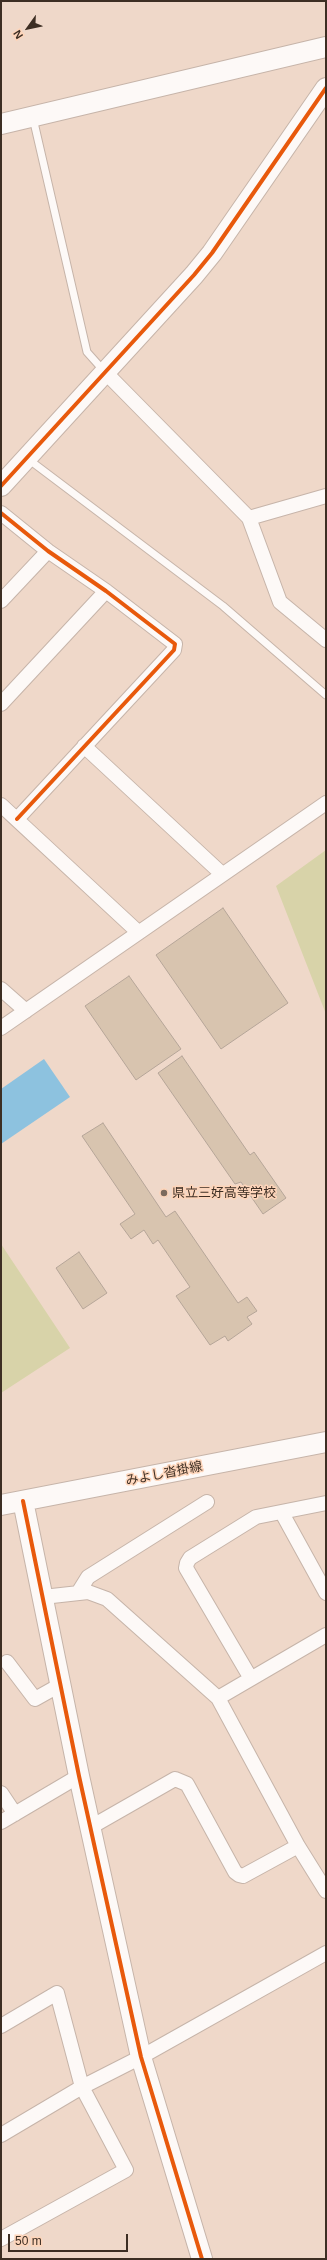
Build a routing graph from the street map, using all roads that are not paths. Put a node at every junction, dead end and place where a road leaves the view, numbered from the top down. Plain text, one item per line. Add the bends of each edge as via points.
1 (326, 47) edge
2 (326, 88) edge
3 (32, 116) junction
4 (1, 124) edge
5 (104, 371) junction
6 (26, 458) junction
7 (1, 486) edge
8 (326, 496) edge
9 (1, 513) edge
10 (249, 518) junction
11 (48, 551) junction
12 (106, 591) junction
13 (1, 601) edge
14 (326, 640) edge
15 (326, 696) edge
16 (1, 704) edge
17 (84, 746) junction
18 (326, 803) edge
19 (1, 805) edge
20 (18, 819) junction
21 (222, 874) junction
22 (138, 932) junction
23 (1, 989) edge
24 (26, 1011) junction
25 (1, 1028) edge
26 (326, 1442) edge
27 (23, 1501) junction
28 (207, 1502) dead end
29 (326, 1503) edge
30 (1, 1505) edge
31 (282, 1513) junction
32 (78, 1593) junction
33 (326, 1593) edge
34 (43, 1597) junction
35 (326, 1635) edge
36 (7, 1662) dead end
37 (250, 1677) junction
38 (60, 1685) junction
39 (218, 1698) junction
40 (79, 1776) junction
41 (1, 1793) edge
42 (15, 1814) junction
43 (1, 1822) edge
44 (91, 1827) junction
45 (298, 1846) junction
46 (326, 1891) edge
47 (326, 1953) edge
48 (1, 2026) edge
49 (141, 2057) junction
50 (82, 2087) junction
51 (1, 2135) edge
52 (1, 2239) edge
53 (202, 2259) edge

1 - 3 street
2 - 5 street via 212,253 178,294
3 - 4 street
3 - 5 lane via 86,352
5 - 6 street
5 - 10 street
6 - 7 street
6 - 15 lane via 223,606
8 - 10 street
9 - 11 street
10 - 14 street via 280,602
11 - 12 street
11 - 13 street
12 - 16 street
12 - 17 street via 175,644 174,650
17 - 20 street
17 - 21 street
18 - 21 street
19 - 20 street
20 - 22 street
21 - 22 street
22 - 24 street
23 - 24 street
24 - 25 street
26 - 27 street, みよし沓掛線
27 - 30 street, みよし沓掛線
27 - 34 street
28 - 32 street via 88,1577
29 - 31 street
31 - 33 street
31 - 37 street via 256,1517 190,1558 186,1568
32 - 34 street
32 - 39 street via 96,1594 107,1599
34 - 38 street
35 - 37 street
36 - 38 street via 34,1699
37 - 39 street
38 - 40 street
39 - 45 street
40 - 42 street
40 - 44 street
41 - 42 street
42 - 43 street
44 - 45 street via 175,1779 187,1784 239,1875 244,1876
44 - 49 street
45 - 46 street
47 - 49 street
48 - 50 street via 58,1993
49 - 50 street
49 - 53 street
50 - 51 street
50 - 52 street via 126,2170

